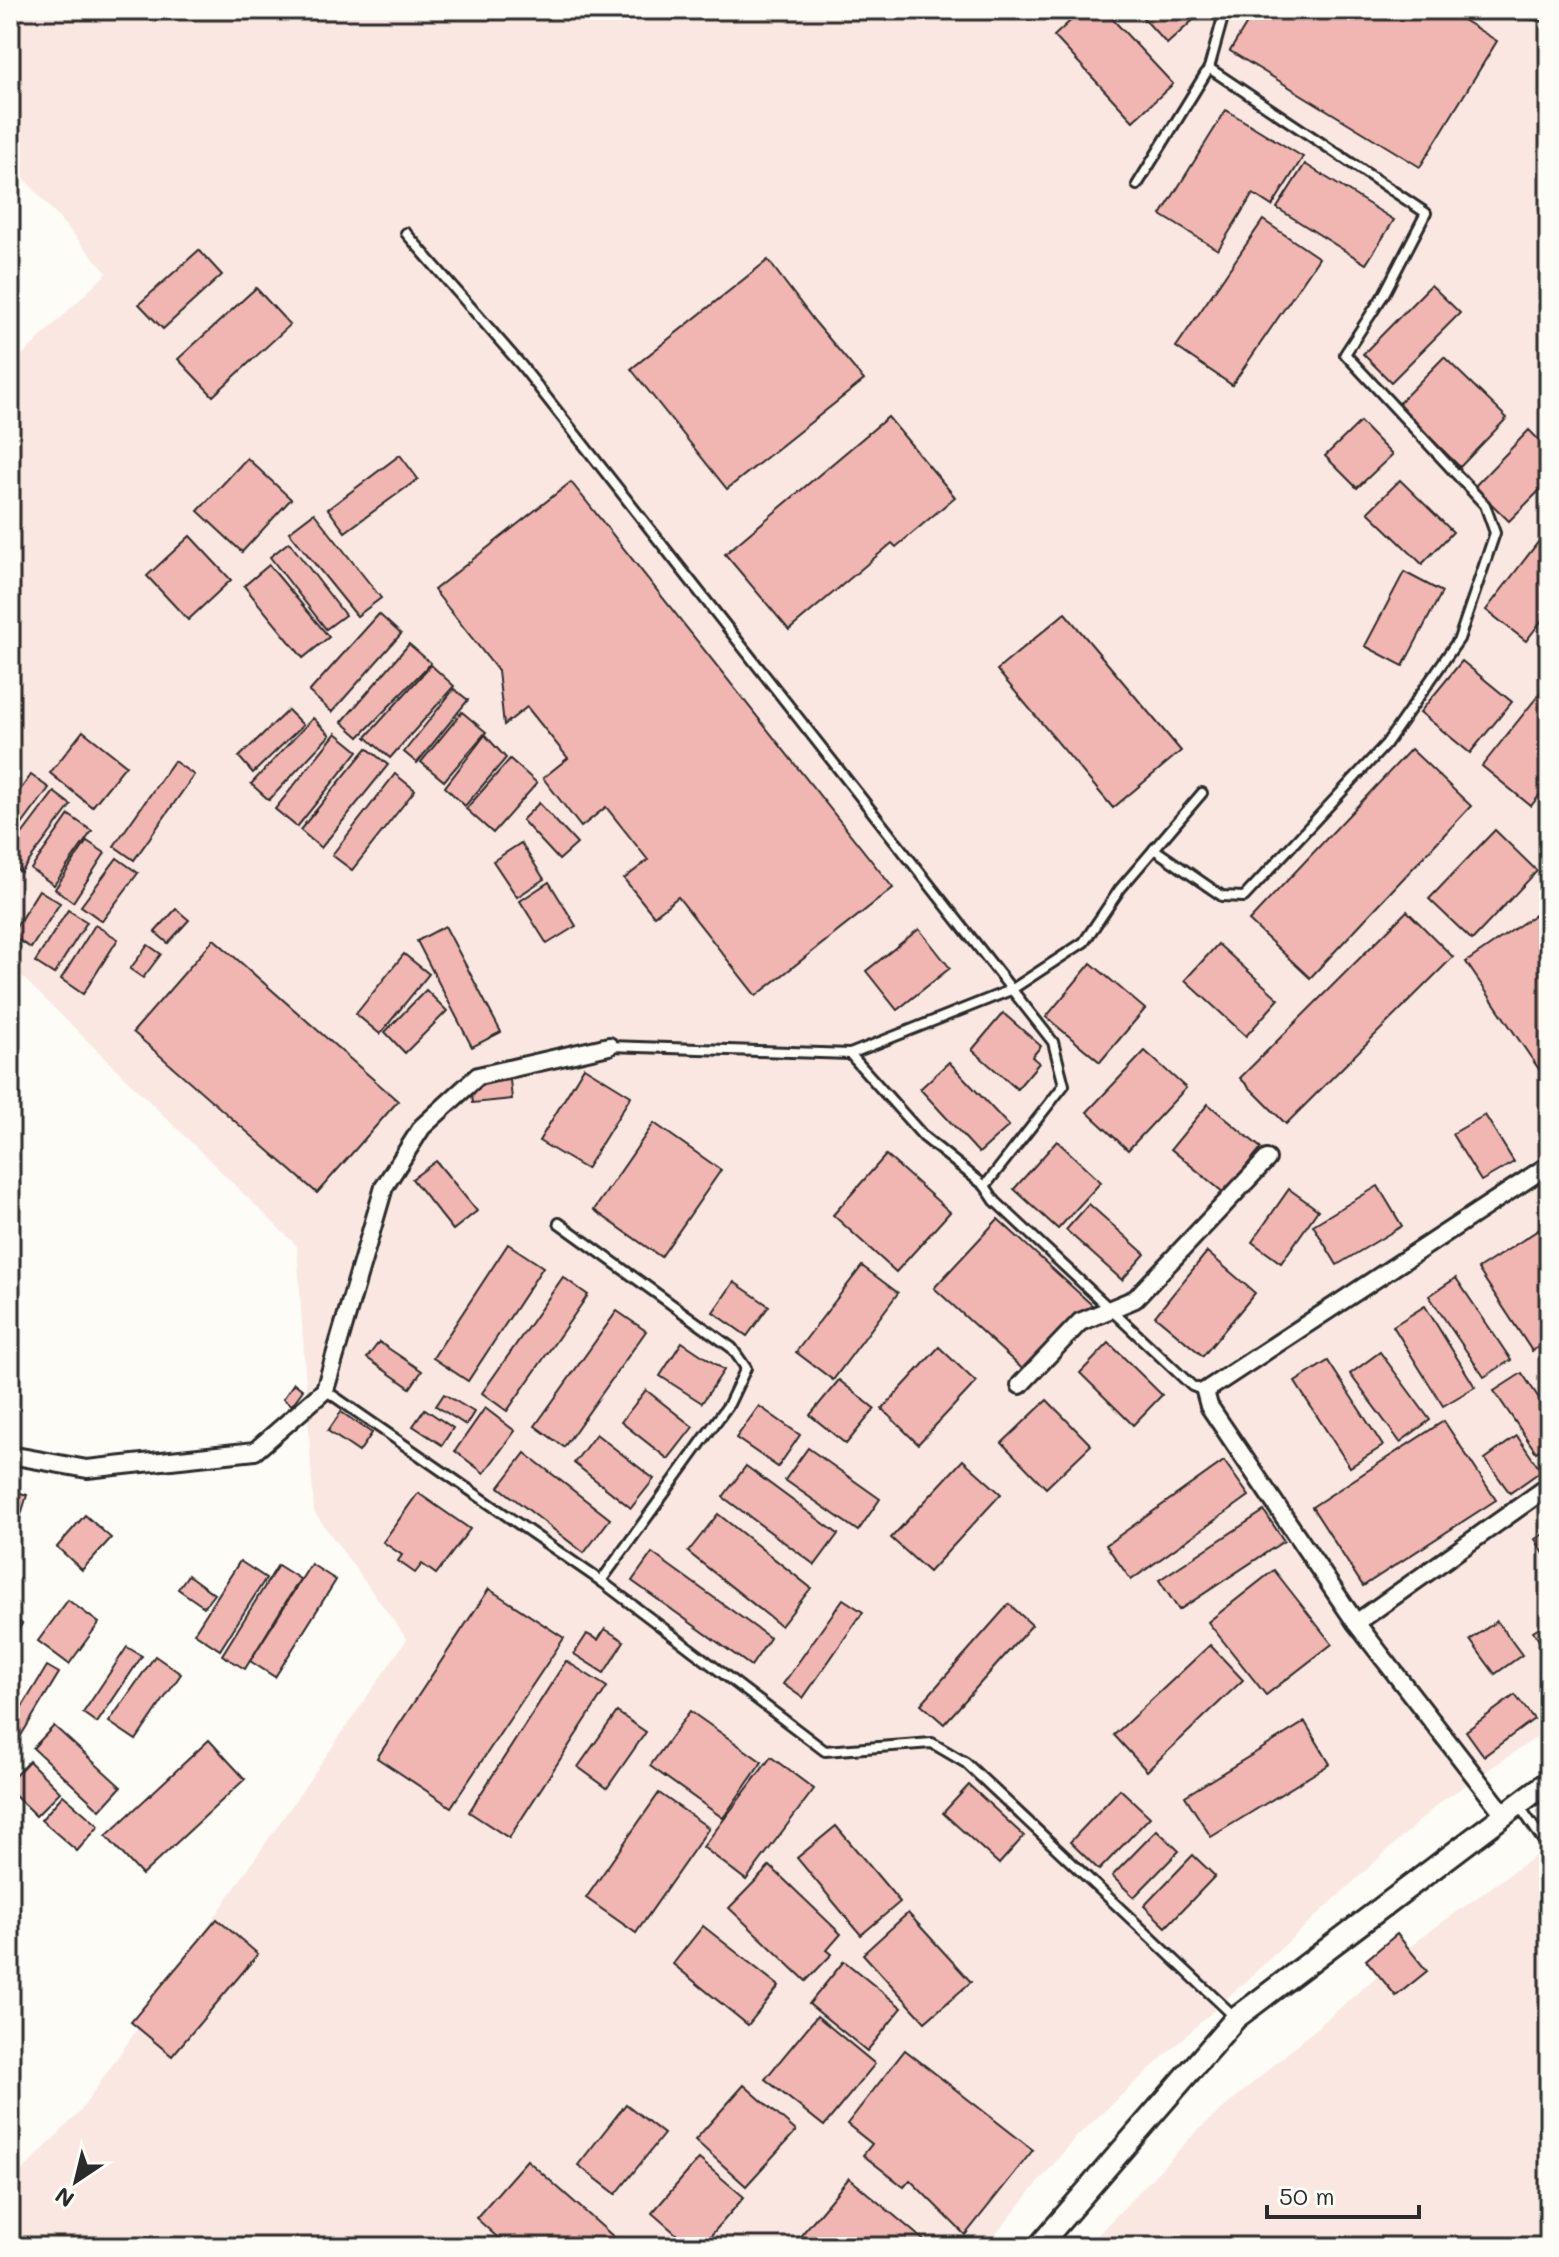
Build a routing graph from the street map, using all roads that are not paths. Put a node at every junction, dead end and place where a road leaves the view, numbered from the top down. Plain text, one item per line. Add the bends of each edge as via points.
1 (1225, 10) edge
2 (1515, 10) edge
3 (1549, 17) edge
4 (1209, 68) junction
5 (1137, 185) dead end
6 (406, 233) dead end
7 (1202, 793) dead end
8 (1154, 849) junction
9 (1011, 990) junction
10 (609, 1046) joint
11 (850, 1054) junction
12 (1267, 1159) dead end
13 (1547, 1169) edge
14 (985, 1186) junction
15 (559, 1223) dead end
16 (1109, 1310) junction
17 (1020, 1385) dead end
18 (325, 1390) junction
19 (1205, 1391) junction
20 (10, 1455) edge
21 (1549, 1486) edge
22 (601, 1581) junction
23 (1356, 1623) junction
24 (1549, 1781) edge
25 (1511, 1809) junction
26 (1549, 1849) edge
27 (1236, 2018) junction
28 (1038, 2247) edge

1 - 4 lane
2 - 3 lane
4 - 5 lane
4 - 8 lane via 1426,213 1345,354 1485,505 1495,533 1459,639 1386,744 1244,897 1222,896
6 - 9 lane via 521,365
7 - 8 lane
8 - 9 lane via 1084,942
9 - 11 lane
9 - 14 lane via 1053,1042 1064,1085
10 - 11 lane
10 - 18 street via 478,1076 422,1127 384,1187
11 - 14 lane via 924,1137
12 - 16 street via 1135,1299
13 - 19 street
14 - 16 lane
15 - 22 lane via 732,1348 746,1368 729,1404
16 - 17 street via 1080,1322
16 - 19 lane via 1192,1386
18 - 20 street via 255,1451 87,1469
18 - 22 lane
19 - 23 street via 1209,1406
21 - 23 street
22 - 27 lane via 825,1751 932,1743 966,1763
23 - 25 street
24 - 25 street
25 - 26 lane
25 - 27 street
27 - 28 street

